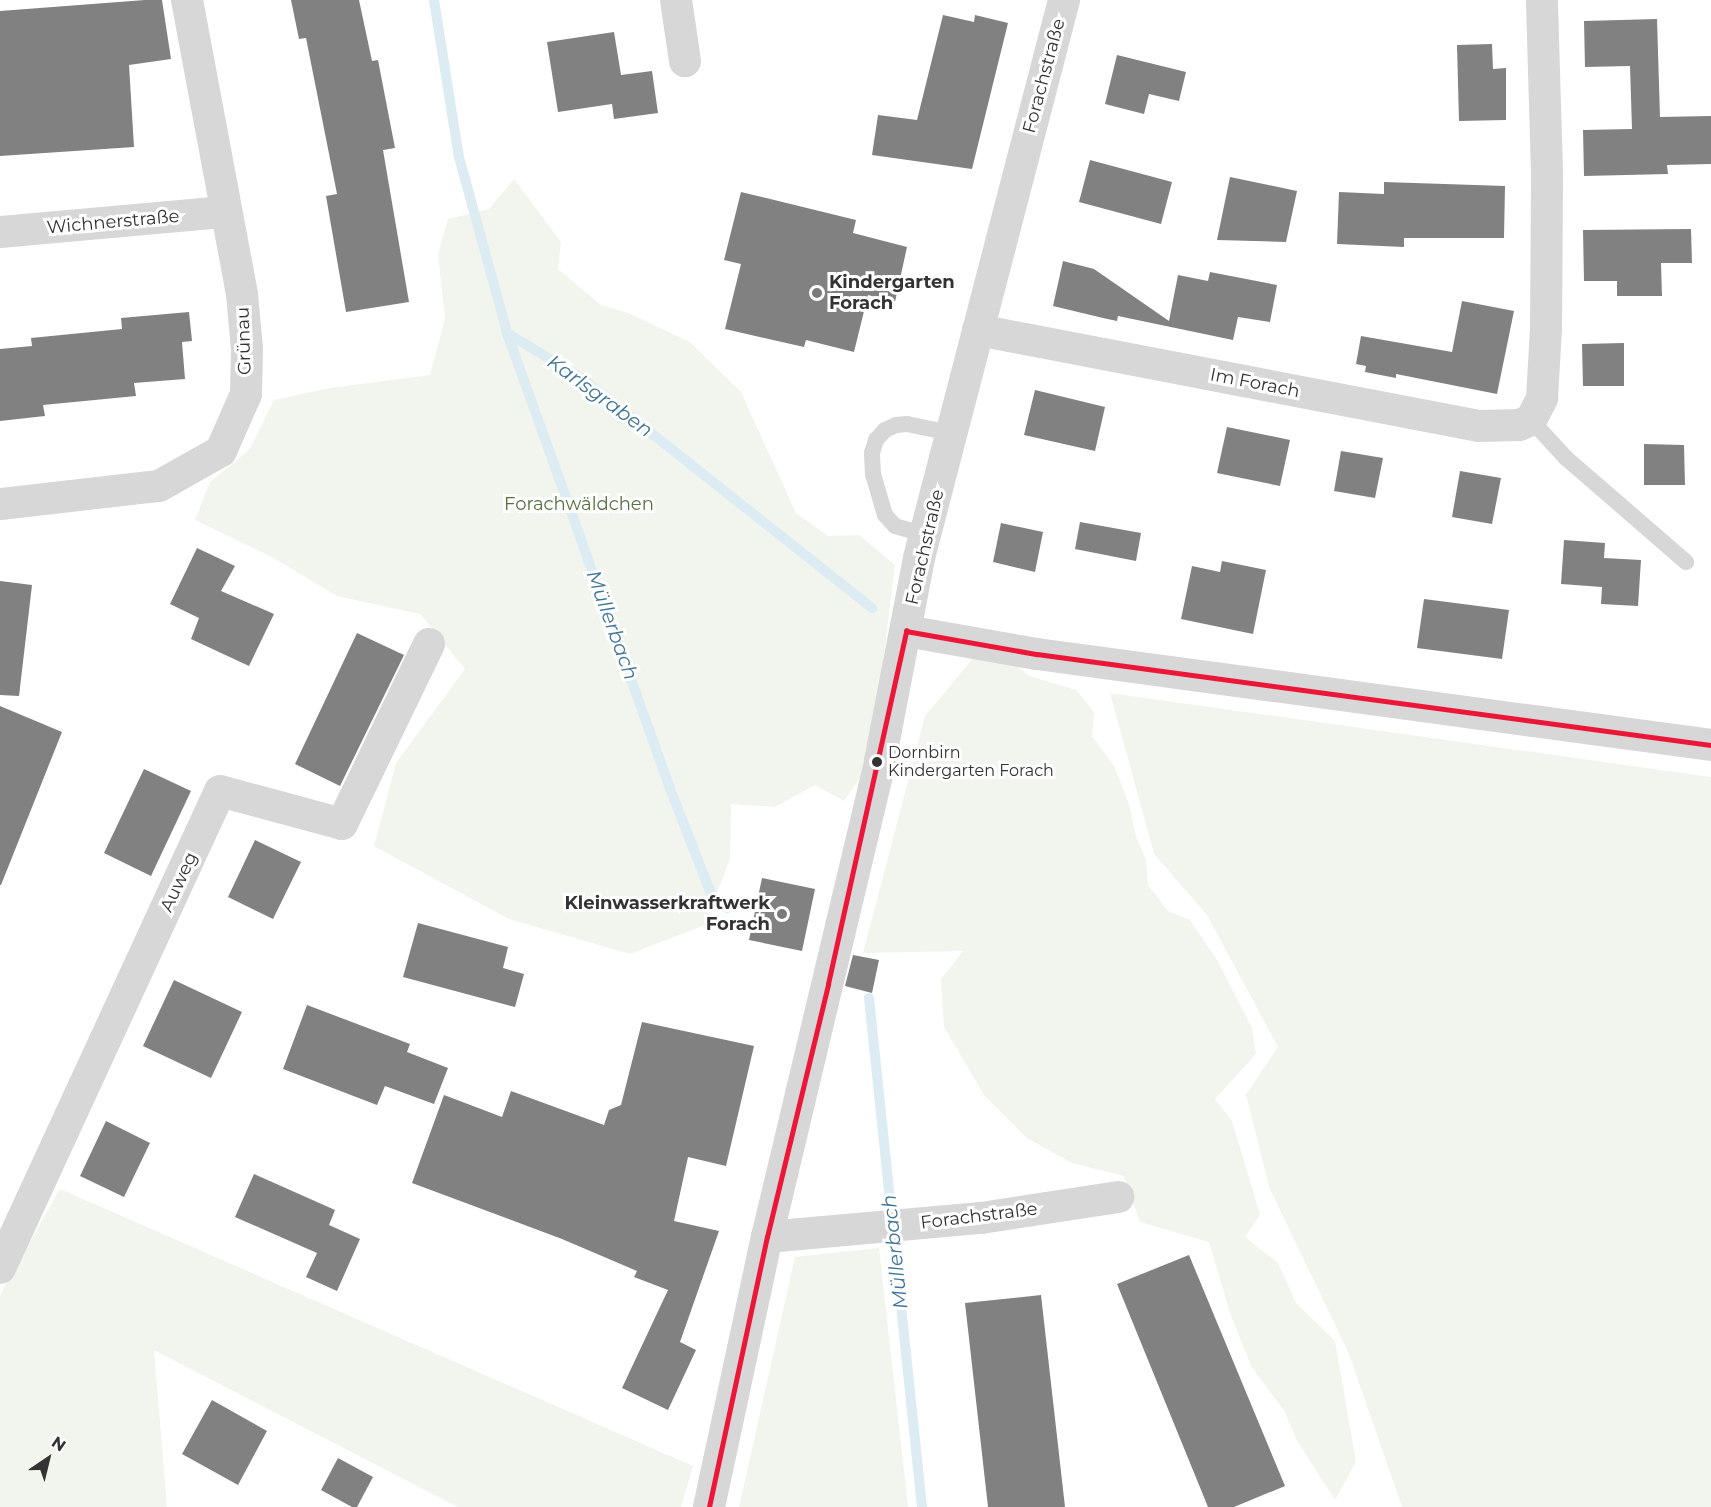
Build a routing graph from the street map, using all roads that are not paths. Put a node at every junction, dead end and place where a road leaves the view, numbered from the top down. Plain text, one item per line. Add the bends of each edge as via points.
1 (188, 0) edge
2 (676, 0) edge
3 (1064, 0) edge
4 (1542, 0) edge
5 (685, 61) dead end
6 (225, 212) junction
7 (0, 232) edge
8 (978, 330) junction
9 (1530, 420) junction
10 (951, 433) junction
11 (0, 504) edge
12 (926, 535) junction
13 (1686, 562) dead end
14 (906, 631) junction
15 (429, 644) dead end
16 (1711, 745) edge
17 (1118, 1197) dead end
18 (767, 1238) junction
19 (0, 1268) edge
20 (710, 1507) edge

1 - 6 street, Grünau
2 - 5 street
3 - 8 street, Forachstraße
4 - 9 street via 1546,328 1542,398
6 - 7 street, Wichnerstraße
6 - 11 street, Grünau via 242,294 247,350 246,394 221,451 159,486
8 - 9 street, Im Forach via 1479,426 1519,425
8 - 10 street, Forachstraße
9 - 13 lane via 1566,458
10 - 12 street, Forachstraße
10 - 12 lane via 896,425 876,440 872,453 873,474 885,515 895,525
12 - 14 street, Forachstraße
14 - 16 street via 1048,656
14 - 18 street, Forachstraße via 836,951
15 - 19 street, Auweg via 342,824 220,791
17 - 18 street, Forachstraße via 981,1218
18 - 20 street, Forachstraße

